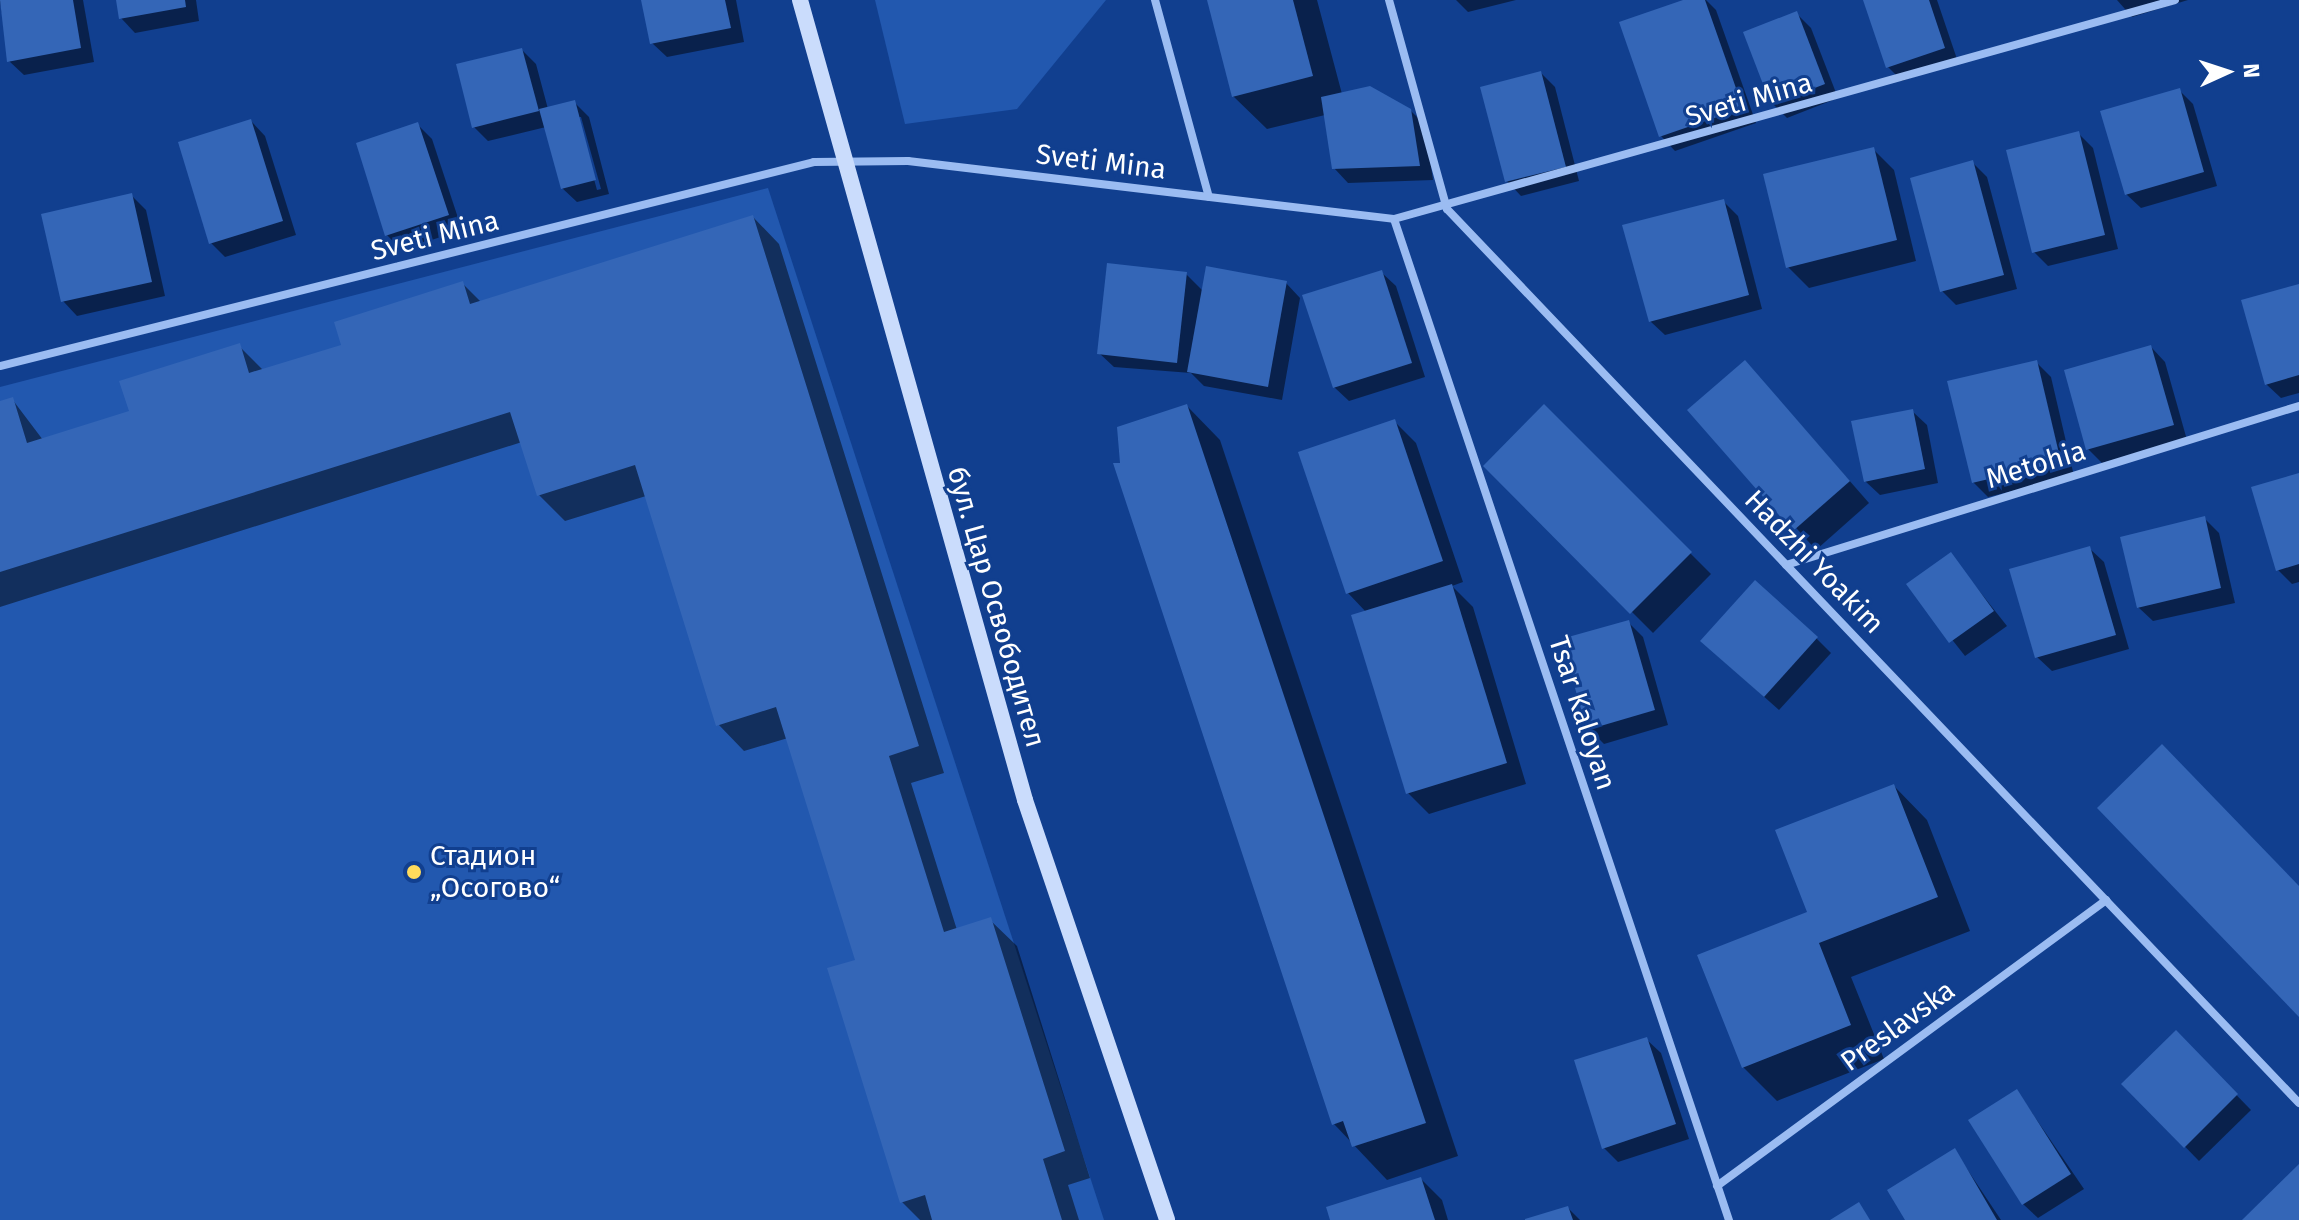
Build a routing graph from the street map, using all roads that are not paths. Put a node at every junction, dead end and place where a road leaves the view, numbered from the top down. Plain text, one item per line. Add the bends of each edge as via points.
1 (800, 0) edge
2 (1155, 0) edge
3 (1389, 0) edge
4 (2175, 0) edge
5 (841, 161) junction
6 (1209, 197) junction
7 (1447, 209) junction
8 (1394, 219) junction
9 (0, 366) edge
10 (2299, 406) edge
11 (1786, 565) junction
12 (2106, 900) junction
13 (2299, 1103) edge
14 (1717, 1186) junction
15 (1167, 1220) edge
16 (1729, 1220) edge

1 - 5 main road, бул. Цар Освободител
2 - 6 street
3 - 7 street, Hadzhi Yoakim
4 - 7 street, Sveti Mina
5 - 6 street, Sveti Mina via 908,161
5 - 9 street, Sveti Mina via 814,162
5 - 15 main road, бул. Цар Освободител via 1025,800
6 - 8 street, Sveti Mina
7 - 8 street, Sveti Mina
7 - 11 street, Hadzhi Yoakim
8 - 14 street, Tsar Kaloyan
10 - 11 street, Metohia
11 - 12 street, Hadzhi Yoakim
12 - 13 street, Hadzhi Yoakim
12 - 14 street, Preslavska
14 - 16 street, Tsar Kaloyan

